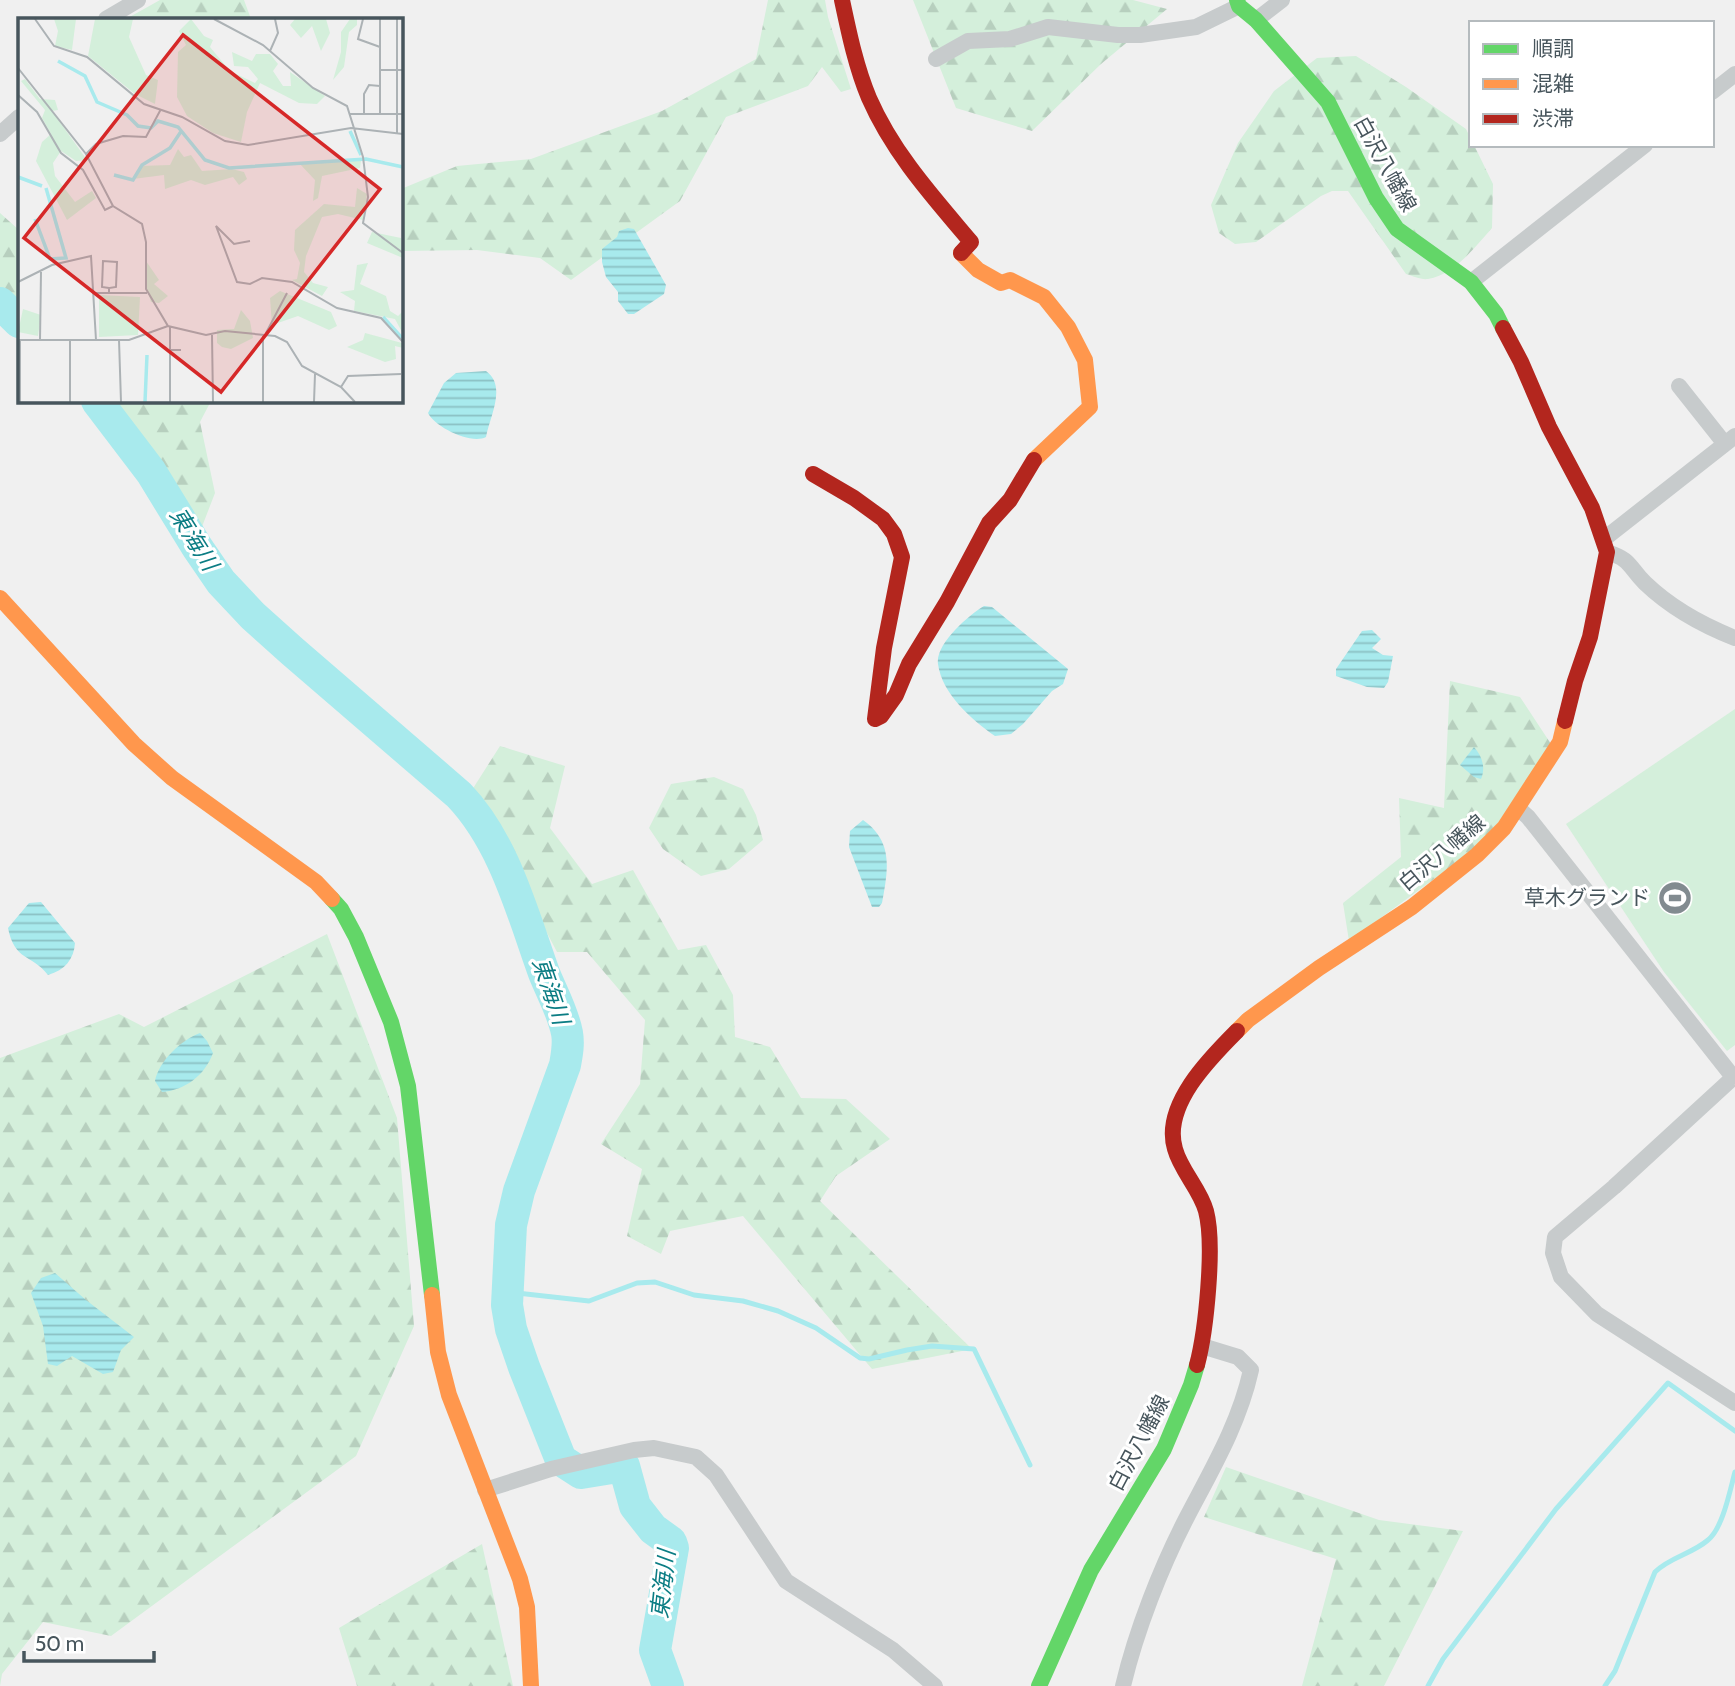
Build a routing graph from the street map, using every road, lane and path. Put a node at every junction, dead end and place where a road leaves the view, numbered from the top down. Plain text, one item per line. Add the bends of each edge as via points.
1 (138, 0) edge
2 (842, 0) edge
3 (1282, 0) edge
4 (1238, 3) edge
5 (108, 18) edge
6 (1256, 20) junction
7 (936, 59) dead end
8 (1735, 74) edge
9 (1714, 90) edge
10 (18, 118) edge
11 (0, 134) edge
12 (1642, 147) edge
13 (1471, 282) junction
14 (1679, 386) dead end
15 (1730, 440) edge
16 (813, 474) dead end
17 (1605, 546) junction
18 (0, 598) edge
19 (1735, 638) edge
20 (1518, 808) junction
21 (1734, 1076) edge
22 (1202, 1346) junction
23 (1735, 1403) edge
24 (485, 1490) junction
25 (531, 1686) edge
26 (935, 1686) edge
27 (1039, 1686) edge
28 (1123, 1686) edge

1 - 5 street
2 - 16 street via 870,99 888,135 971,242 961,253 991,278 1001,283 1010,280 1044,297 1068,327 1085,360 1090,407 1037,455 1010,500 989,523 896,695 875,719 902,557 892,529 882,517
3 - 6 street
4 - 6 street, 白沢八幡線
4 - 7 street via 1196,27 1118,36 1048,27 1010,39 968,41
6 - 13 street, 白沢八幡線 via 1328,102 1376,198 1397,229
8 - 9 street
10 - 11 street
12 - 13 street
13 - 17 street, 白沢八幡線 via 1496,314 1592,508
14 - 15 street
15 - 17 street
17 - 19 street via 1623,557 1644,583 1682,613
17 - 20 street, 白沢八幡線 via 1590,637 1560,742
18 - 24 street via 134,744 172,778 316,883 341,909 391,1022 408,1086 439,1352 449,1395
20 - 21 street
20 - 22 street, 白沢八幡線 via 1477,855 1412,907 1248,1020 1182,1097 1172,1131 1175,1150 1205,1208 1212,1234
21 - 23 street via 1555,1237 1553,1253 1561,1277 1597,1314
22 - 27 street, 白沢八幡線 via 1164,1449 1091,1570
22 - 28 street via 1238,1357 1251,1370 1245,1397 1170,1554 1130,1655
24 - 25 street via 527,1607
24 - 26 street via 579,1462 654,1448 695,1457 716,1475 786,1581 893,1650

